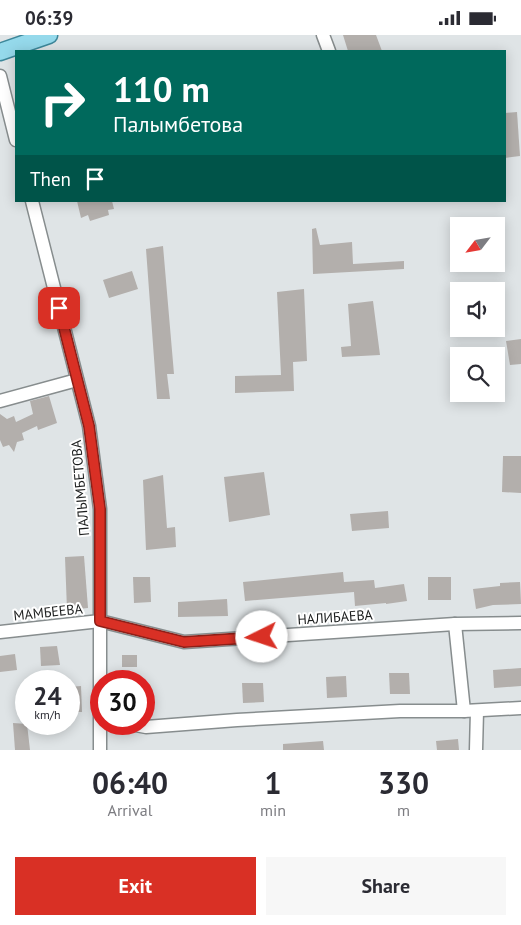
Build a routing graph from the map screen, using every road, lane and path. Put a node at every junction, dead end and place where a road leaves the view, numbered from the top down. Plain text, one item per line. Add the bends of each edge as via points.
1 (49, 35) edge
2 (323, 35) edge
3 (328, 50) edge
4 (0, 52) edge
5 (0, 76) edge
6 (15, 136) edge
7 (32, 202) edge
8 (77, 380) junction
9 (0, 401) edge
10 (100, 621) junction
11 (521, 623) edge
12 (455, 624) junction
13 (0, 632) edge
14 (101, 670) edge
15 (521, 708) edge
16 (464, 711) junction
17 (477, 711) junction
18 (155, 726) edge
19 (100, 735) edge
20 (100, 750) edge
21 (476, 750) edge

1 - 4 main road
2 - 3 street
5 - 6 street
7 - 8 street, ПАЛЫМБЕТОВА
8 - 9 street
8 - 10 street, ПАЛЫМБЕТОВА via 89,426 100,509
10 - 12 street, НАЛИБАЕВА via 184,642
10 - 13 street, МАМБЕЕВА
10 - 14 street, ПАЛЫМБЕТОВА
11 - 12 street, НАЛИБАЕВА
12 - 16 street
15 - 17 street
16 - 17 street
16 - 18 street via 400,711
17 - 21 street
19 - 20 street, ПАЛЫМБЕТОВА

